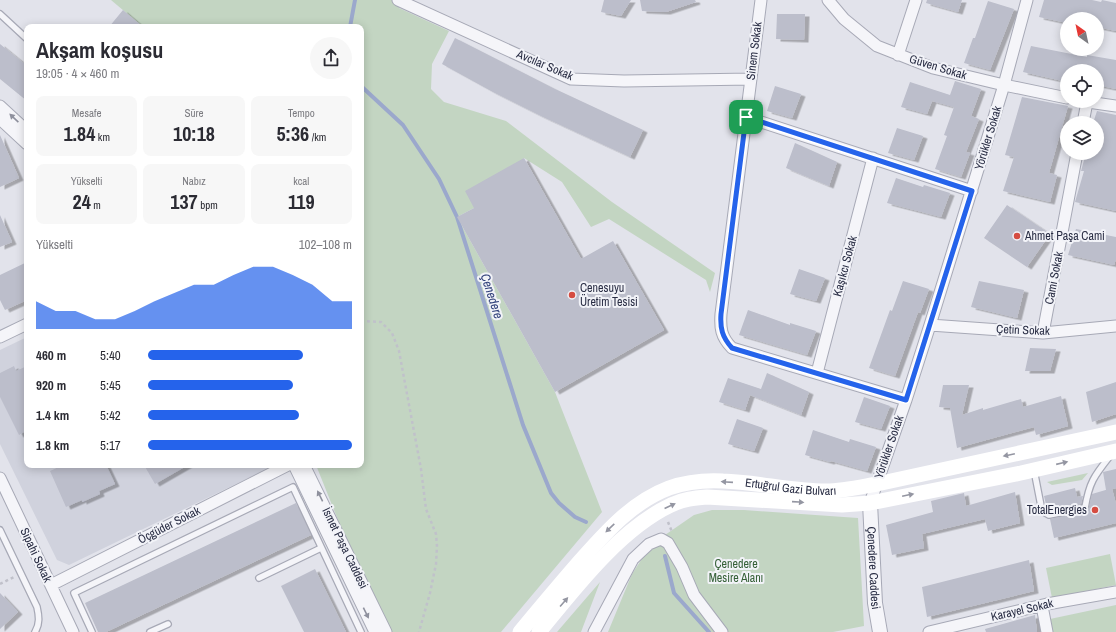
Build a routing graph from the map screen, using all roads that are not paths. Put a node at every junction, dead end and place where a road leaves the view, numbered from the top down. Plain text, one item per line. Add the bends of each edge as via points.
1 (398, 0) edge
2 (761, 0) edge
3 (828, 0) edge
4 (916, 0) edge
5 (1027, 0) edge
6 (0, 14) edge
7 (24, 36) edge
8 (898, 55) junction
9 (751, 79) junction
10 (1004, 85) junction
11 (1060, 97) edge
12 (1104, 104) edge
13 (0, 106) edge
14 (1116, 106) edge
15 (746, 117) junction
16 (0, 119) edge
17 (24, 128) edge
18 (24, 141) edge
19 (872, 158) junction
20 (1076, 160) edge
21 (972, 191) junction
22 (24, 325) edge
23 (930, 325) junction
24 (1116, 326) edge
25 (1043, 333) junction
26 (0, 337) edge
27 (817, 373) junction
28 (906, 400) junction
29 (1116, 432) edge
30 (1115, 452) edge
31 (282, 468) edge
32 (295, 468) edge
33 (305, 468) edge
34 (1034, 470) junction
35 (0, 478) edge
36 (876, 484) junction
37 (870, 503) junction
38 (0, 530) edge
39 (321, 548) junction
40 (259, 578) dead end
41 (51, 585) junction
42 (1116, 592) edge
43 (1042, 606) junction
44 (168, 624) dead end
45 (35, 632) edge
46 (73, 632) edge
47 (92, 632) edge
48 (150, 632) edge
49 (361, 632) edge
50 (375, 632) edge
51 (386, 632) edge
52 (520, 632) edge
53 (539, 632) edge
54 (594, 632) edge
55 (722, 632) edge
56 (880, 632) edge
57 (929, 632) edge
58 (1047, 632) edge

1 - 9 street, Avcılar Sokak via 571,79
2 - 9 street, Sinem Sokak
3 - 8 street, Güven Sokak via 844,19 877,46
4 - 8 street
5 - 10 street, Yörükler Sokak
6 - 7 lane
8 - 10 street, Güven Sokak via 933,68
9 - 15 street, Sinem Sokak
10 - 11 street, Güven Sokak
10 - 21 street, Yörükler Sokak
12 - 14 street
17 -> 13 street
15 - 19 street
15 - 27 street, Sinem Sokak via 721,314 722,335 732,348
16 - 18 street
19 - 21 street
19 - 27 street, Kaşıkcı Sokak
20 - 25 street, Cami Sokak
21 - 23 street, Yörükler Sokak
22 - 26 street
23 - 25 street, Çetin Sokak
23 - 28 street, Yörükler Sokak
24 - 25 street, Çetin Sokak
27 - 28 street, Sinem Sokak
28 - 36 street, Yörükler Sokak
29 -> 36 main road, Ertuğrul Gazi Bulvarı
34 -> 30 main road, Ertuğrul Gazi Bulvarı
30 - 34 lane via 1095,474 1087,492 1085,508 1049,515 1042,511
31 - 41 street, Öçgüder Sokak
32 -> 50 street, İsmet Paşa Caddesi
51 -> 33 street, İsmet Paşa Caddesi
37 -> 34 main road, Ertuğrul Gazi Bulvarı
35 - 41 street, Sipahi Sokak
36 - 37 street, Yörükler Sokak
36 -> 52 main road, Ertuğrul Gazi Bulvarı via 826,491 723,481 701,482 668,489 649,498 609,529
53 -> 37 main road, Ertuğrul Gazi Bulvarı via 615,545 636,526 672,504 707,497 842,505
37 - 56 street, Çenedere Caddesi via 875,603
38 - 45 lane via 36,607 39,616
39 - 40 lane
39 - 47 lane via 293,487 74,593
39 - 49 lane
41 - 46 street, Sipahi Sokak
42 - 43 street, Karayel Sokak
43 - 57 street, Karayel Sokak
43 - 58 street
44 - 48 lane
54 - 55 street via 633,559 649,544 661,539 668,543 694,595

